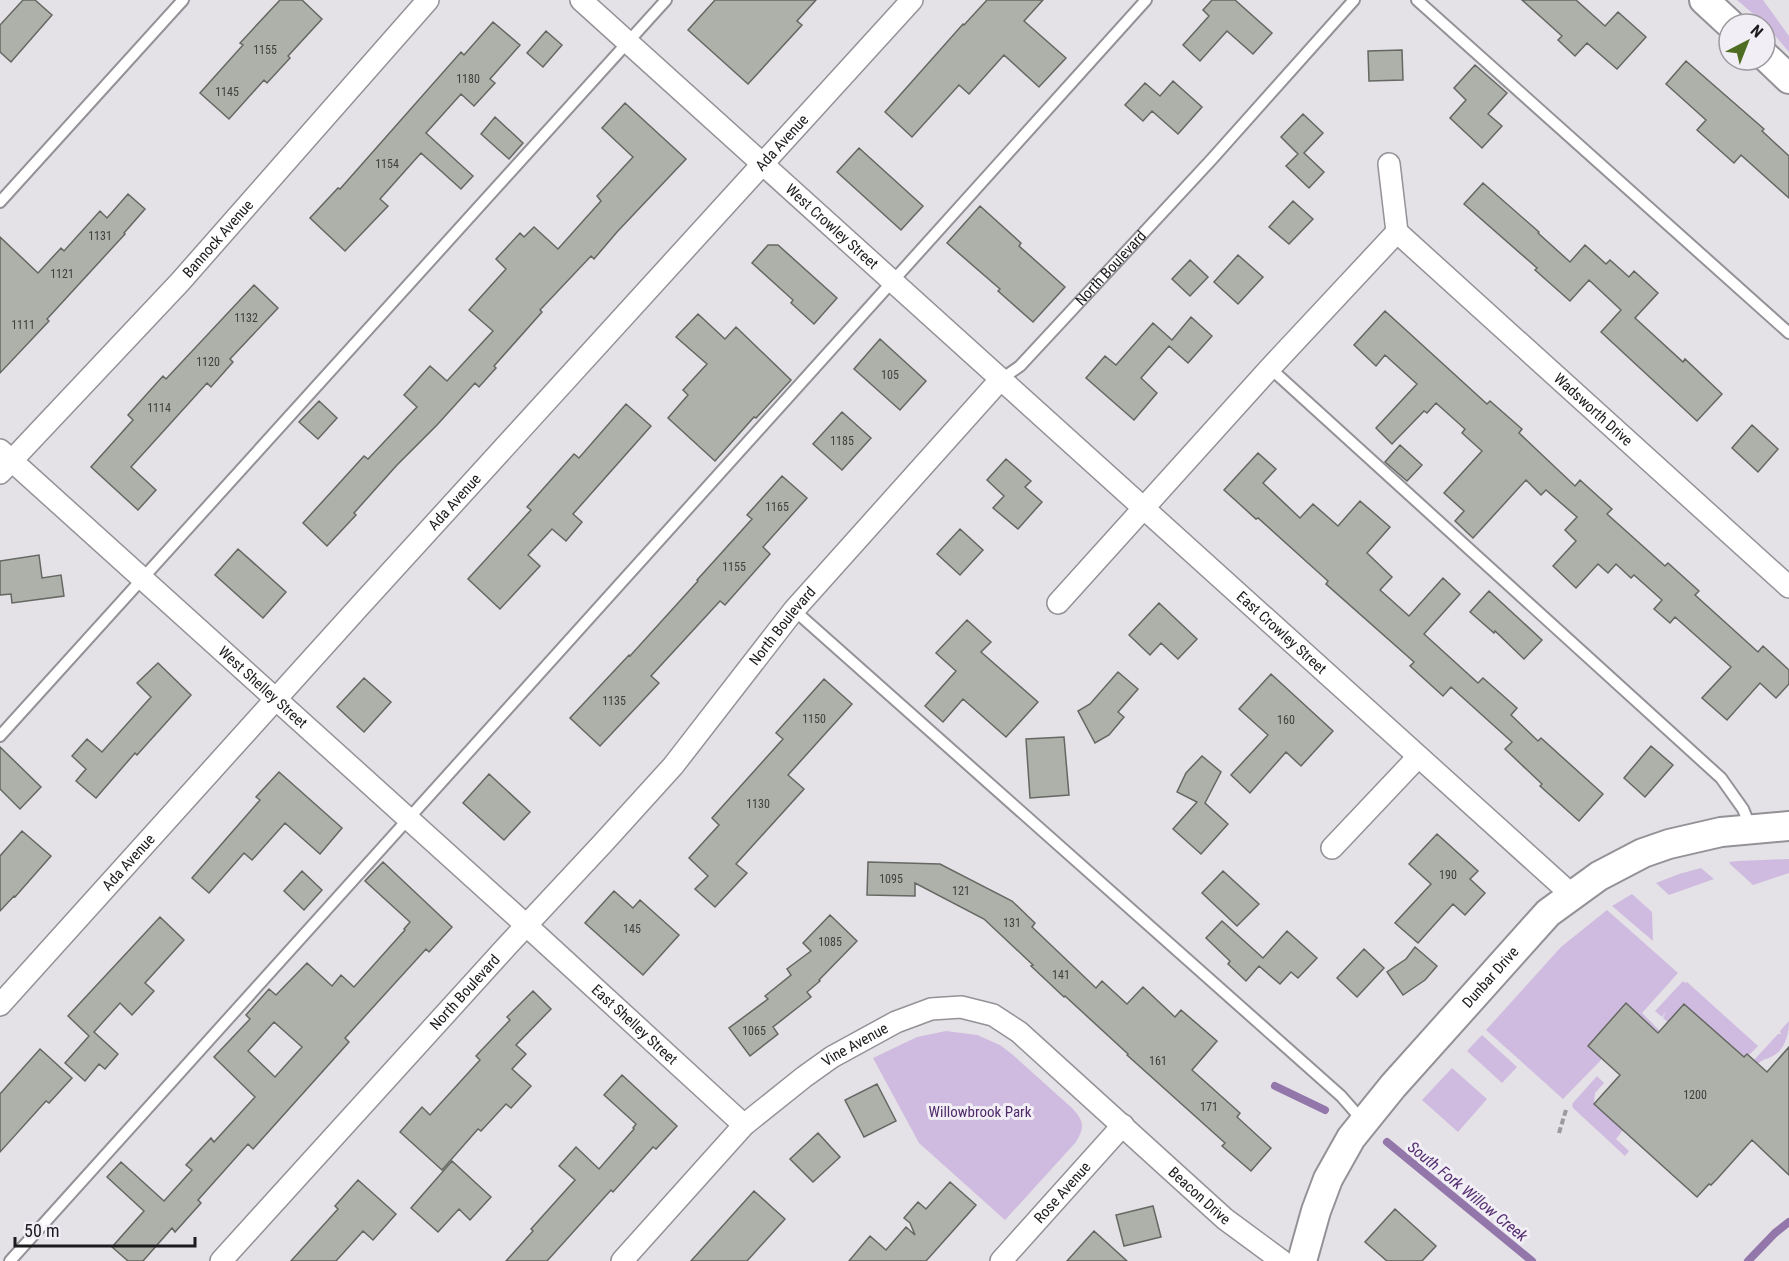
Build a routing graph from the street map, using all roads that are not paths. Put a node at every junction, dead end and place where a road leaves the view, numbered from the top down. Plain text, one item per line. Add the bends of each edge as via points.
1 (183, 0) edge
2 (428, 0) edge
3 (581, 0) edge
4 (666, 0) edge
5 (912, 0) edge
6 (1146, 0) edge
7 (1354, 0) edge
8 (1417, 0) edge
9 (1704, 0) edge
10 (1717, 12) edge
11 (628, 42) junction
12 (1777, 68) edge
13 (1789, 79) edge
14 (1389, 164) dead end
15 (764, 165) junction
16 (0, 202) edge
17 (1397, 232) junction
18 (891, 282) junction
19 (1789, 333) edge
20 (1270, 368) junction
21 (1000, 380) junction
22 (4, 461) edge
23 (1144, 509) junction
24 (142, 579) junction
25 (1789, 587) edge
26 (1058, 603) dead end
27 (794, 610) junction
28 (277, 700) junction
29 (0, 735) edge
30 (1418, 757) junction
31 (408, 818) junction
32 (1789, 826) edge
33 (1751, 828) junction
34 (1332, 848) dead end
35 (1572, 895) junction
36 (526, 925) junction
37 (0, 1005) edge
38 (1363, 1122) junction
39 (744, 1125) junction
40 (1123, 1125) junction
41 (10, 1261) edge
42 (221, 1261) edge
43 (622, 1261) edge
44 (1000, 1261) edge
45 (1282, 1261) edge
46 (1302, 1261) edge

1 - 16 lane
2 - 22 street, Bannock Avenue via 180,282
3 - 11 street, West Crowley Street
4 - 11 lane
5 - 15 street, Ada Avenue
6 - 18 lane
7 - 21 lane, North Boulevard via 1020,366
8 - 19 lane
9 - 10 street
11 - 15 street, West Crowley Street
11 - 24 lane
12 - 13 street
14 - 17 street
15 - 18 street, West Crowley Street
15 - 28 street, Ada Avenue
17 - 20 street
17 - 25 street, Wadsworth Drive
18 - 21 street, West Crowley Street
18 - 31 lane
20 - 23 street
20 - 33 lane via 1721,778
21 - 23 street, East Crowley Street
21 - 27 street, North Boulevard
22 - 24 street, West Shelley Street
23 - 26 street
23 - 30 street, East Crowley Street
24 - 28 street, West Shelley Street
24 - 29 lane
27 - 36 street, North Boulevard via 673,766
27 - 38 lane via 1341,1096
28 - 31 street, West Shelley Street
28 - 37 street, Ada Avenue
30 - 34 street
30 - 35 street, East Crowley Street
31 - 36 street, West Shelley Street
31 - 41 lane
32 - 33 street, Dunbar Drive
33 - 35 street, Dunbar Drive via 1660,847 1620,865
35 - 38 street, Dunbar Drive via 1548,913
36 - 39 street, East Shelley Street
36 - 42 street, North Boulevard
38 - 46 street, Dunbar Drive via 1328,1179
39 - 40 street, Vine Avenue via 832,1057 896,1022 930,1009 961,1007 993,1015 1019,1032
39 - 43 street, Vine Avenue
40 - 44 street, Rose Avenue
40 - 45 street, Beacon Drive via 1226,1219

